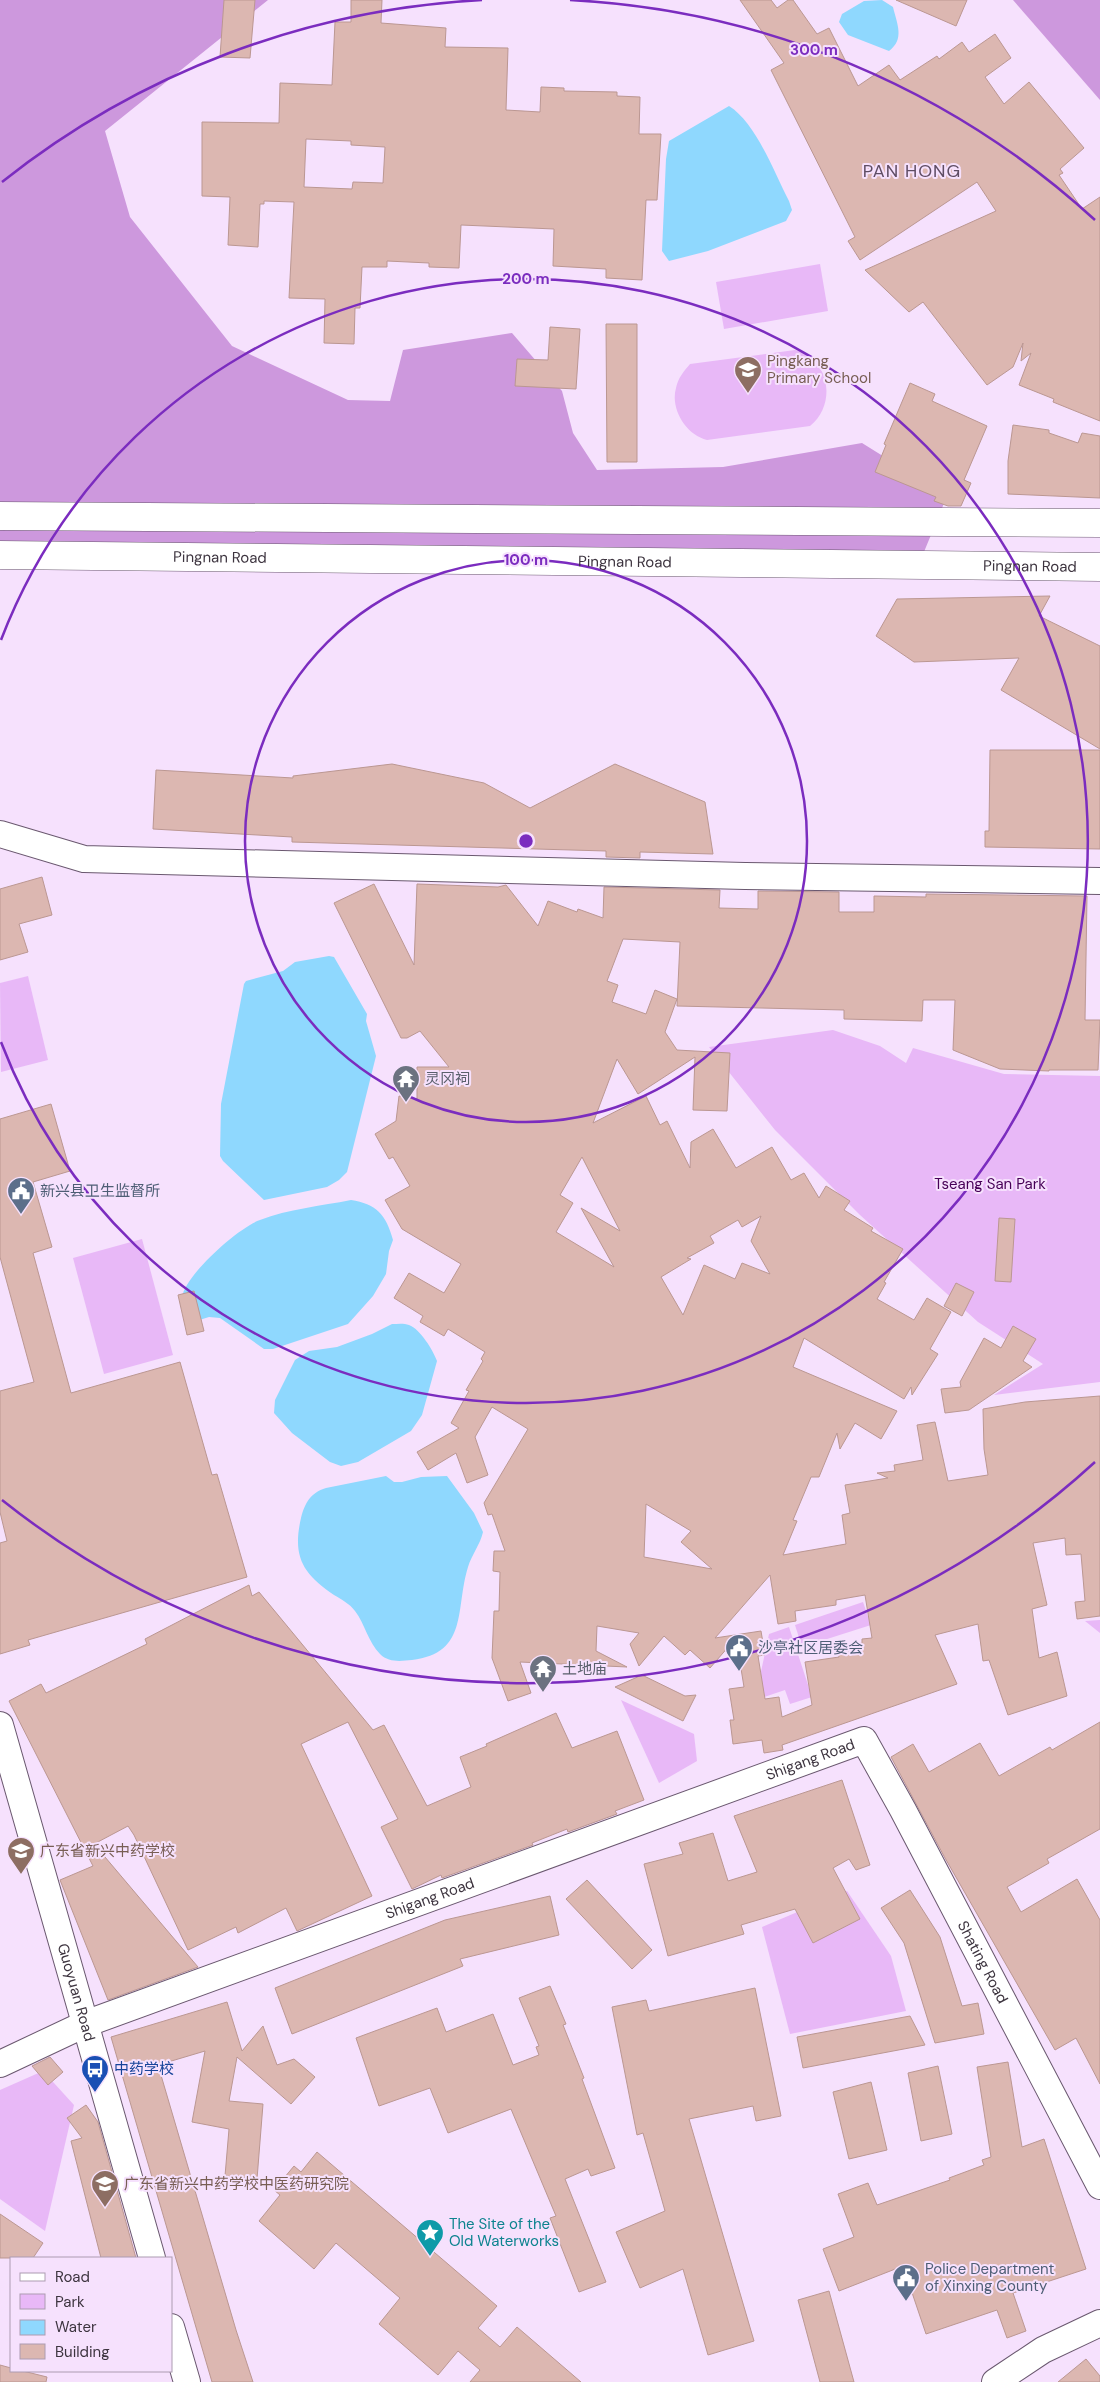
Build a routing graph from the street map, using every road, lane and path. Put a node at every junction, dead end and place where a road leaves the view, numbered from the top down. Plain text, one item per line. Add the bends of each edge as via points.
1 (0, 516) edge
2 (1100, 523) edge
3 (0, 555) edge
4 (1100, 567) edge
5 (0, 834) edge
6 (1100, 881) edge
7 (0, 1725) edge
8 (864, 1740) joint
9 (85, 2024) junction
10 (0, 2064) edge
11 (1100, 2186) edge
12 (152, 2257) edge
13 (1100, 2323) edge
14 (172, 2330) edge
15 (187, 2382) edge
16 (995, 2382) edge

1 - 2 main road
3 - 4 main road, Pingnan Road
5 - 6 street via 84,859 745,876
7 - 9 street, Guoyuan Road
8 - 9 street, Shigang Road
8 - 11 street, Shating Road
9 - 10 street, Shigang Road
9 - 12 street, Guoyuan Road
13 - 16 street via 1043,2350
14 - 15 street

